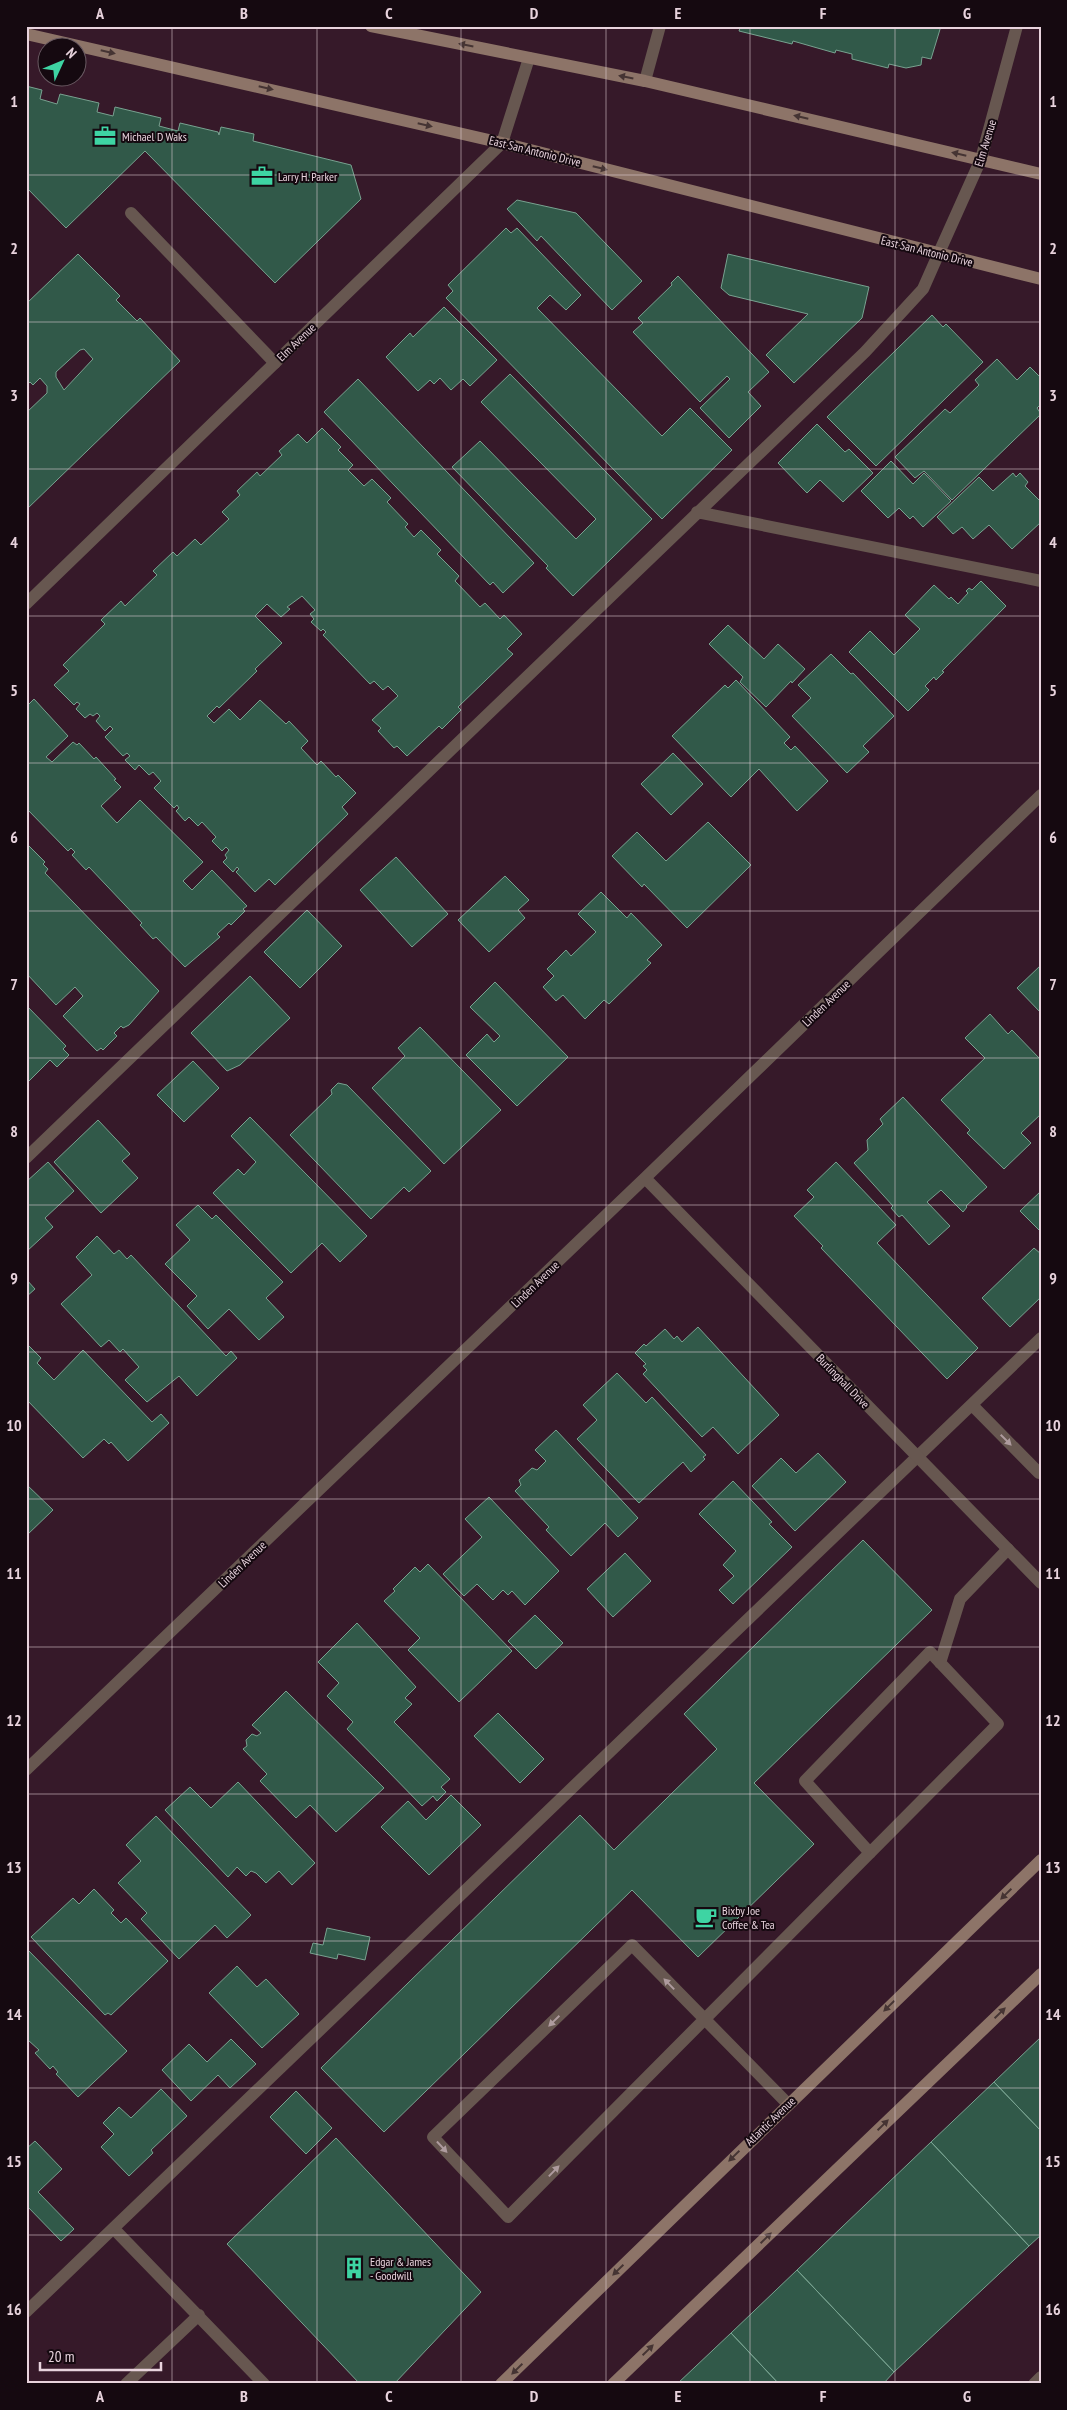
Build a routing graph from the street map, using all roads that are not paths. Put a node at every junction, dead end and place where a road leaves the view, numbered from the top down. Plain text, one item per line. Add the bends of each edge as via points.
1 (371, 26) edge
2 (660, 26) edge
3 (1017, 26) edge
4 (26, 34) edge
5 (529, 58) junction
6 (645, 81) junction
7 (502, 142) junction
8 (981, 159) junction
9 (1041, 174) edge
10 (131, 214) dead end
11 (938, 254) junction
12 (1041, 279) edge
13 (275, 363) junction
14 (698, 512) junction
15 (1041, 582) edge
16 (26, 604) edge
17 (1041, 795) edge
18 (26, 1158) edge
19 (645, 1178) junction
20 (1041, 1338) edge
21 (972, 1405) junction
22 (918, 1458) junction
23 (1041, 1471) edge
24 (1008, 1549) junction
25 (1041, 1583) edge
26 (940, 1663) junction
27 (26, 1770) edge
28 (870, 1853) junction
29 (1041, 1860) edge
30 (1041, 1974) edge
31 (703, 2019) junction
32 (788, 2104) junction
33 (114, 2229) junction
34 (26, 2312) edge
35 (199, 2315) junction
36 (1041, 2378) edge
37 (126, 2384) edge
38 (264, 2384) edge
39 (501, 2384) edge
40 (613, 2384) edge
41 (1034, 2384) edge

5 -> 1 main road
2 - 6 street
3 - 8 street, Elm Avenue
4 -> 7 main road, East San Antonio Drive
6 -> 5 main road
5 - 7 street, Elm Avenue
8 -> 6 main road
7 -> 11 main road, East San Antonio Drive
7 - 13 street, Elm Avenue
8 - 9 main road
8 - 11 street, Elm Avenue
10 - 13 street
11 - 12 main road, East San Antonio Drive
11 - 14 street, Elm Avenue via 923,289 865,352
13 - 16 street, Elm Avenue
14 - 15 street
14 - 18 street, Elm Avenue
17 - 19 street, Linden Avenue
19 - 22 street, Burlinghall Drive
19 - 27 street, Linden Avenue
20 - 21 street
21 - 22 street
21 -> 23 street via 1039,1473
22 - 24 street, Burlinghall Drive
22 - 33 street
24 - 25 street, Burlinghall Drive
24 - 26 street via 960,1599
26 - 28 street via 998,1724
26 - 28 street via 930,1652 805,1781
28 - 31 street
29 -> 32 main road, Atlantic Avenue
40 -> 30 main road
31 -> 31 street via 632,1945 433,2138 508,2218
31 - 32 street
32 -> 39 main road, Atlantic Avenue
33 - 34 street
33 - 35 street
35 - 37 street
35 - 38 street
36 - 41 street

